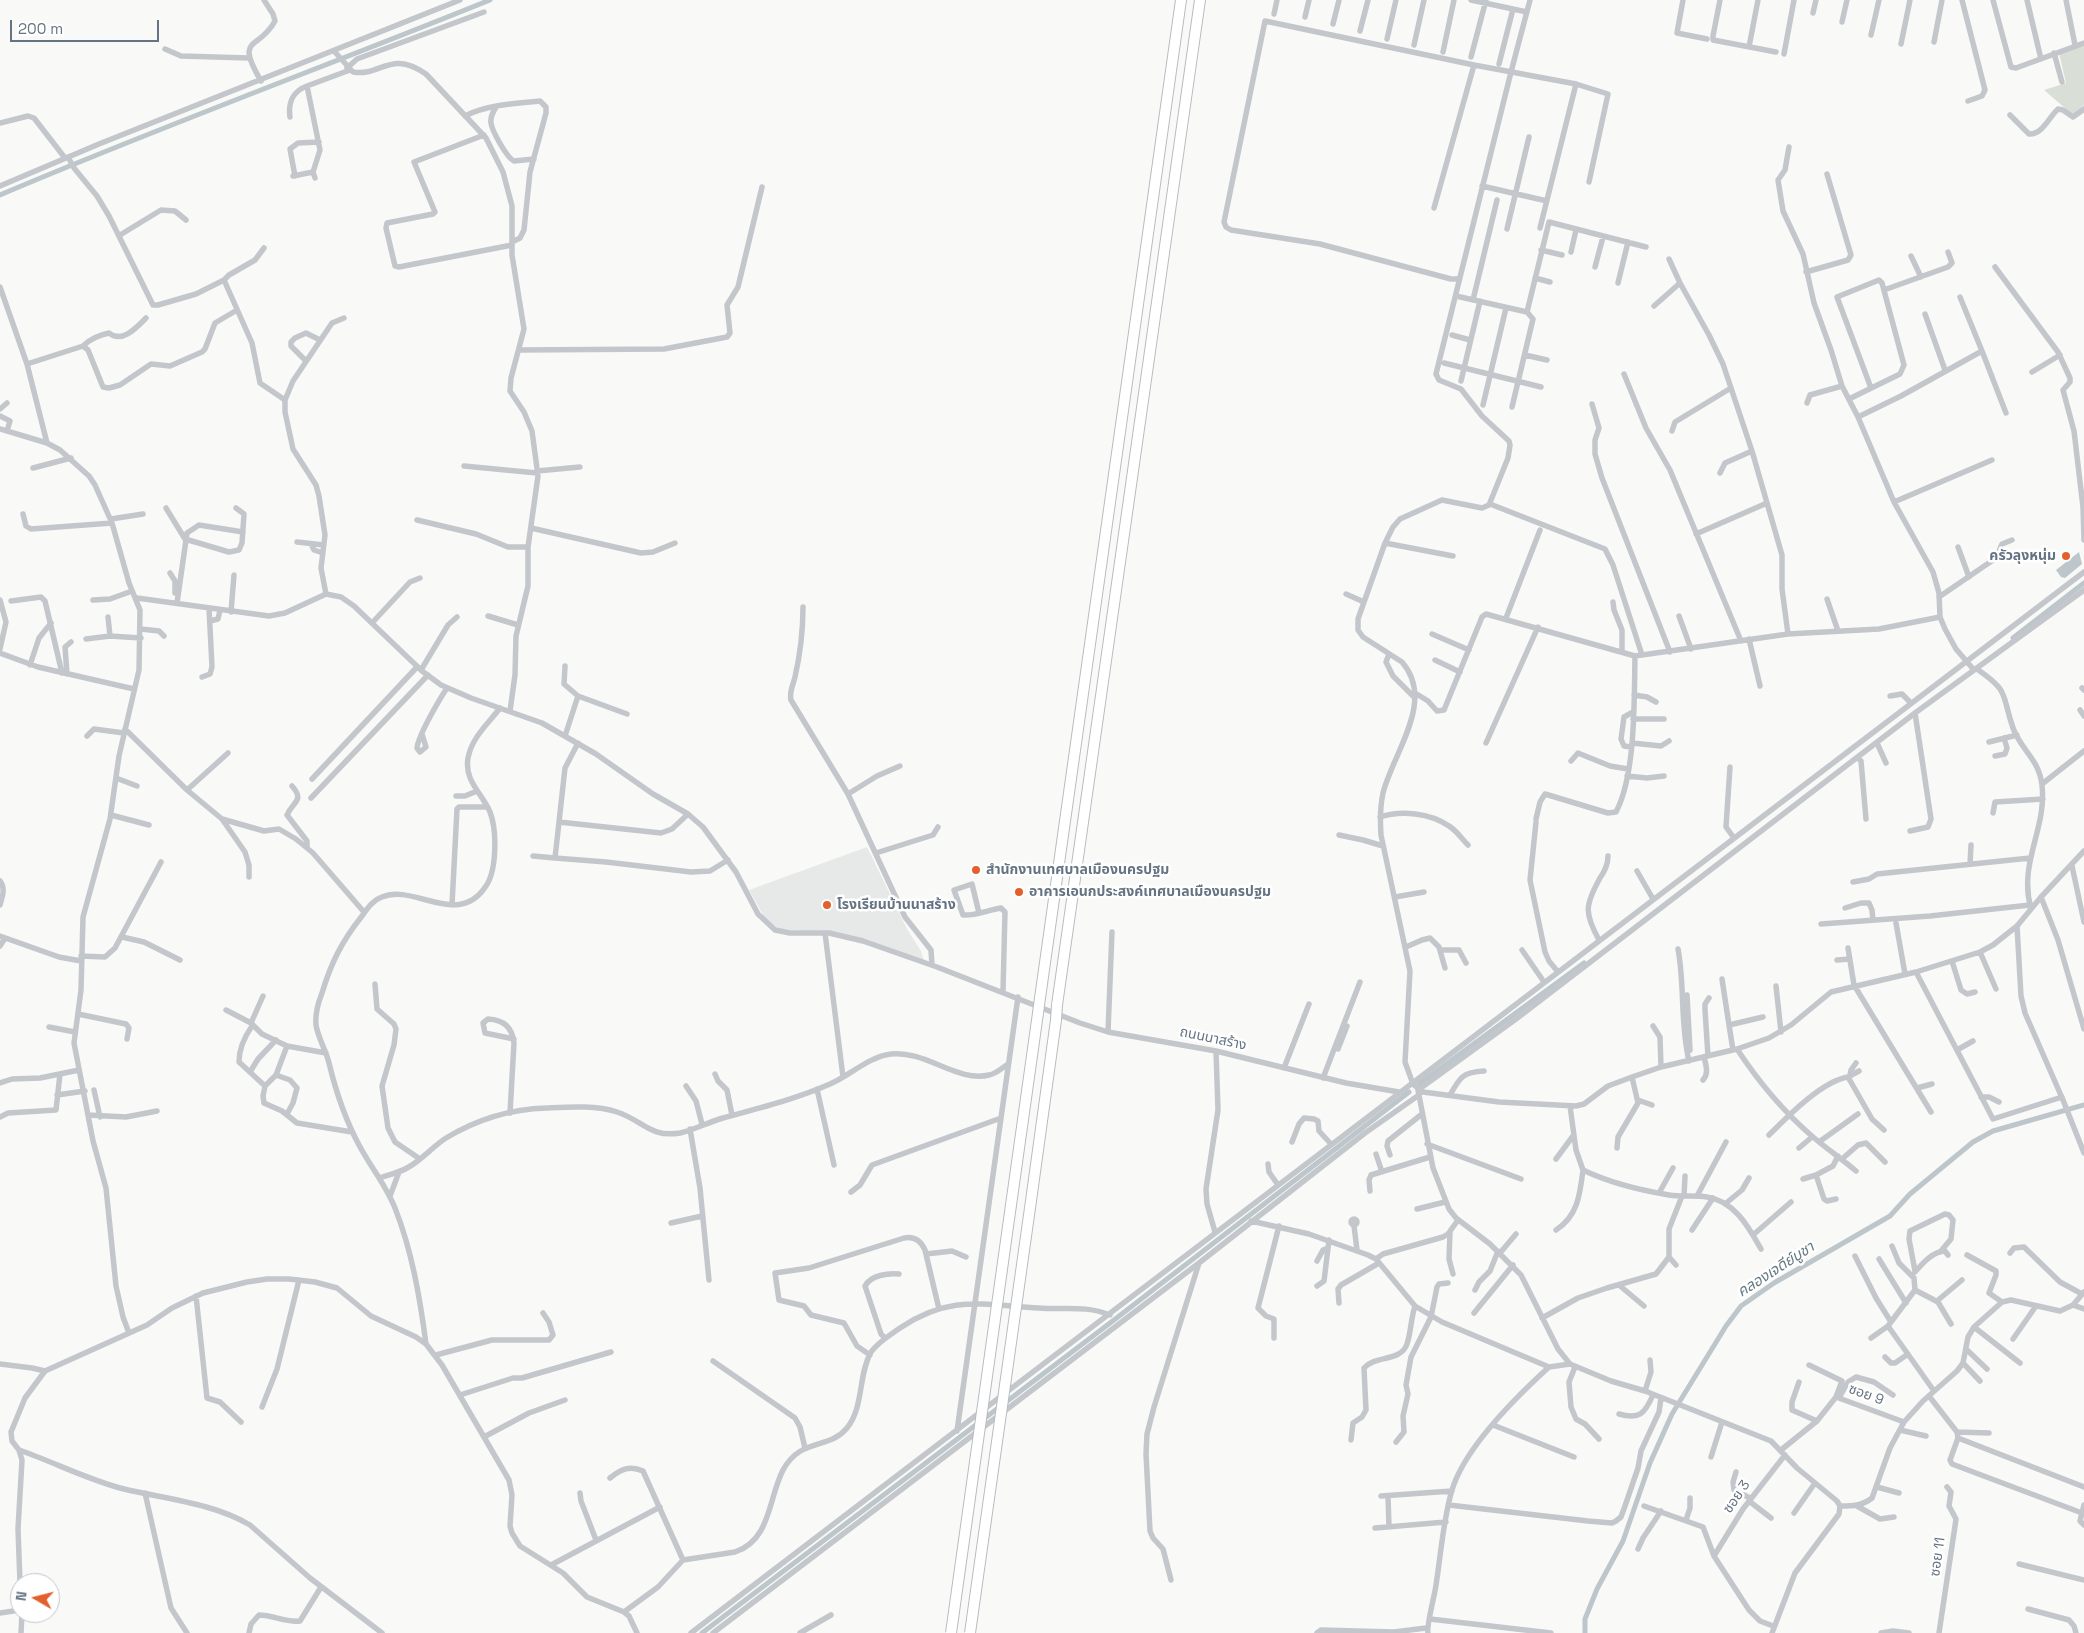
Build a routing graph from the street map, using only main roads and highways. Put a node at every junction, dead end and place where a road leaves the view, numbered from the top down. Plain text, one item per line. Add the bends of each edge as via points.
1 (1181, 0) edge
2 (1200, 0) edge
3 (951, 1633) edge
4 (970, 1633) edge

1 - 3 highway, bridge
2 - 4 highway, bridge

